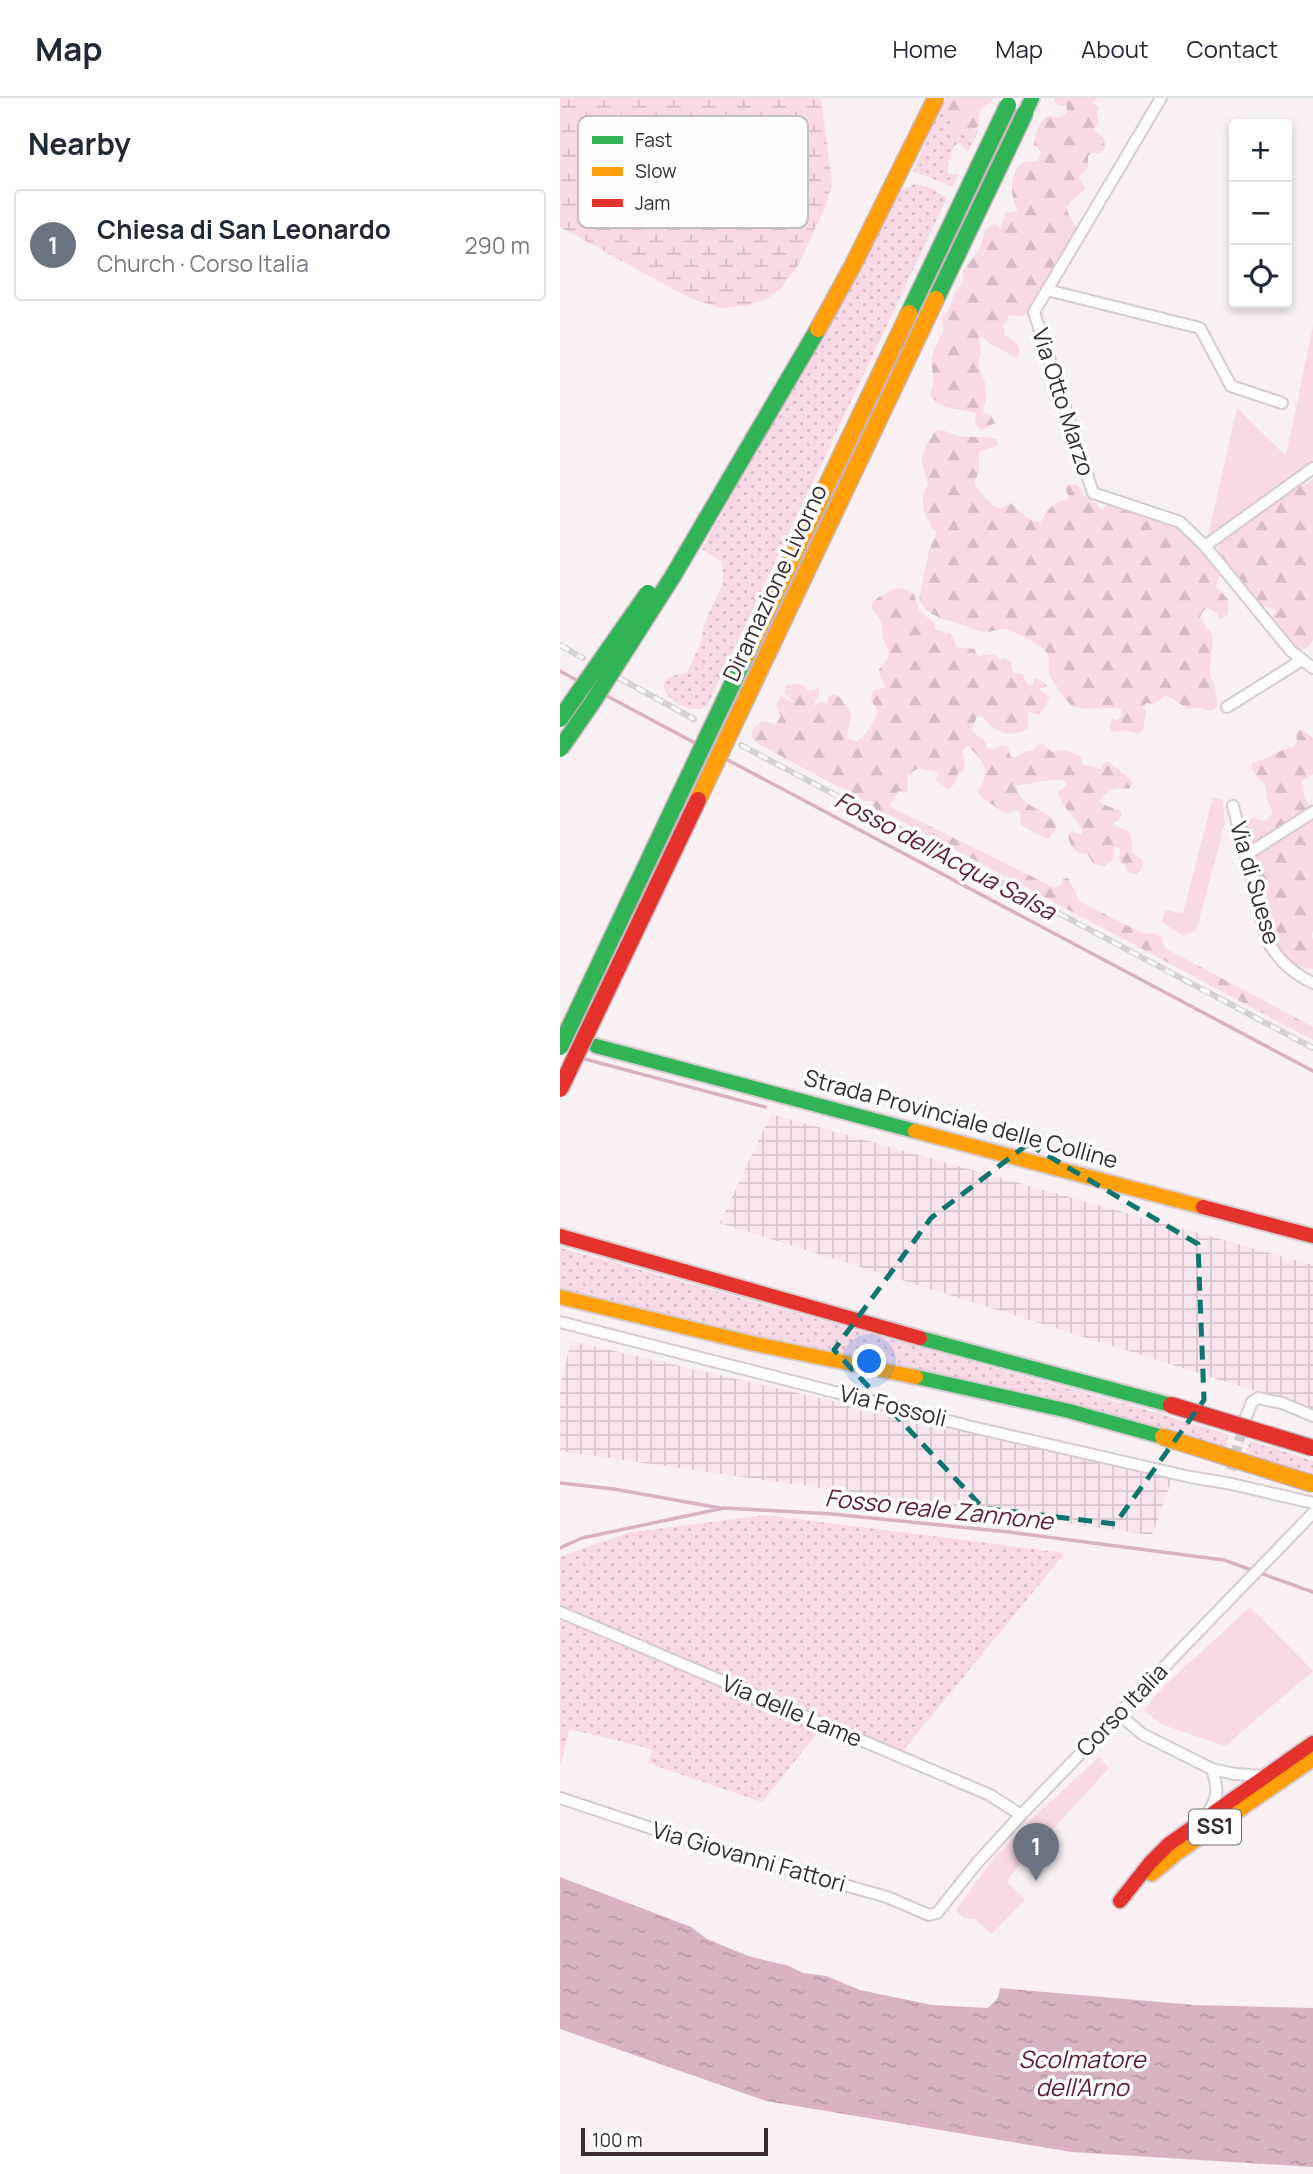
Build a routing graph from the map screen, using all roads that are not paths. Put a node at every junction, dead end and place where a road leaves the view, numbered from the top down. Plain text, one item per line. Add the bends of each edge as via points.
1 (926, 98) edge
2 (936, 98) edge
3 (1161, 98) edge
4 (1010, 102) edge
5 (1029, 105) edge
6 (1047, 290) junction
7 (1282, 403) dead end
8 (1313, 468) edge
9 (1205, 545) junction
10 (1302, 660) junction
11 (1313, 668) edge
12 (1227, 707) dead end
13 (560, 719) edge
14 (560, 749) edge
15 (1233, 806) dead end
16 (1313, 812) edge
17 (1246, 855) junction
18 (1313, 983) edge
19 (596, 1046) dead end
20 (560, 1047) edge
21 (560, 1089) edge
22 (560, 1236) edge
23 (1313, 1236) edge
24 (560, 1297) edge
25 (560, 1322) edge
26 (1313, 1416) edge
27 (1246, 1417) tunnel mouth
28 (1313, 1448) edge
29 (1231, 1470) tunnel mouth
30 (1227, 1483) junction
31 (1313, 1484) edge
32 (1313, 1503) edge
33 (1313, 1513) edge
34 (560, 1612) edge
35 (1119, 1714) junction
36 (1313, 1743) edge
37 (1313, 1759) edge
38 (1212, 1769) junction
39 (1264, 1776) junction
40 (560, 1798) edge
41 (1021, 1815) junction
42 (1206, 1817) junction
43 (937, 1913) joint

1 - 13 main road, bridge via 838,271 731,463 664,570
2 - 14 main road, bridge via 853,265 769,417 645,622
3 - 6 street, Via Otto Marzo
4 - 20 main road, Diramazione Livorno, bridge
5 - 21 main road, Diramazione Livorno, bridge
6 - 7 street, Via Otto Marzo via 1200,328 1231,386
6 - 9 street, Via Otto Marzo via 1034,312 1093,493 1180,522
8 - 9 street
9 - 10 street, Via Otto Marzo
10 - 11 street, Via Otto Marzo
10 - 12 street
15 - 17 street, Via di Suese
16 - 17 street
17 - 18 street, Via di Suese via 1271,949
19 - 23 main road, Strada Provinciale delle Colline
22 - 28 main road, bridge
24 - 31 main road, bridge via 1099,1418
25 - 30 street, Via Fossoli via 972,1427
26 - 27 street via 1258,1398
29 - 30 street
30 - 32 street
33 - 35 street, Corso Italia
34 - 41 street, Via delle Lame via 990,1795
35 - 38 street via 1142,1734
35 - 41 street, Corso Italia
36 - 39 main road, SS1
37 - 42 main road, SS1 via 1177,1853 1120,1901 1169,1844
38 - 39 street
38 - 42 street via 1216,1801
39 - 42 main road, SS1
40 - 43 street, Via Giovanni Fattori via 702,1845 887,1897 929,1915
41 - 43 street, Corso Italia

